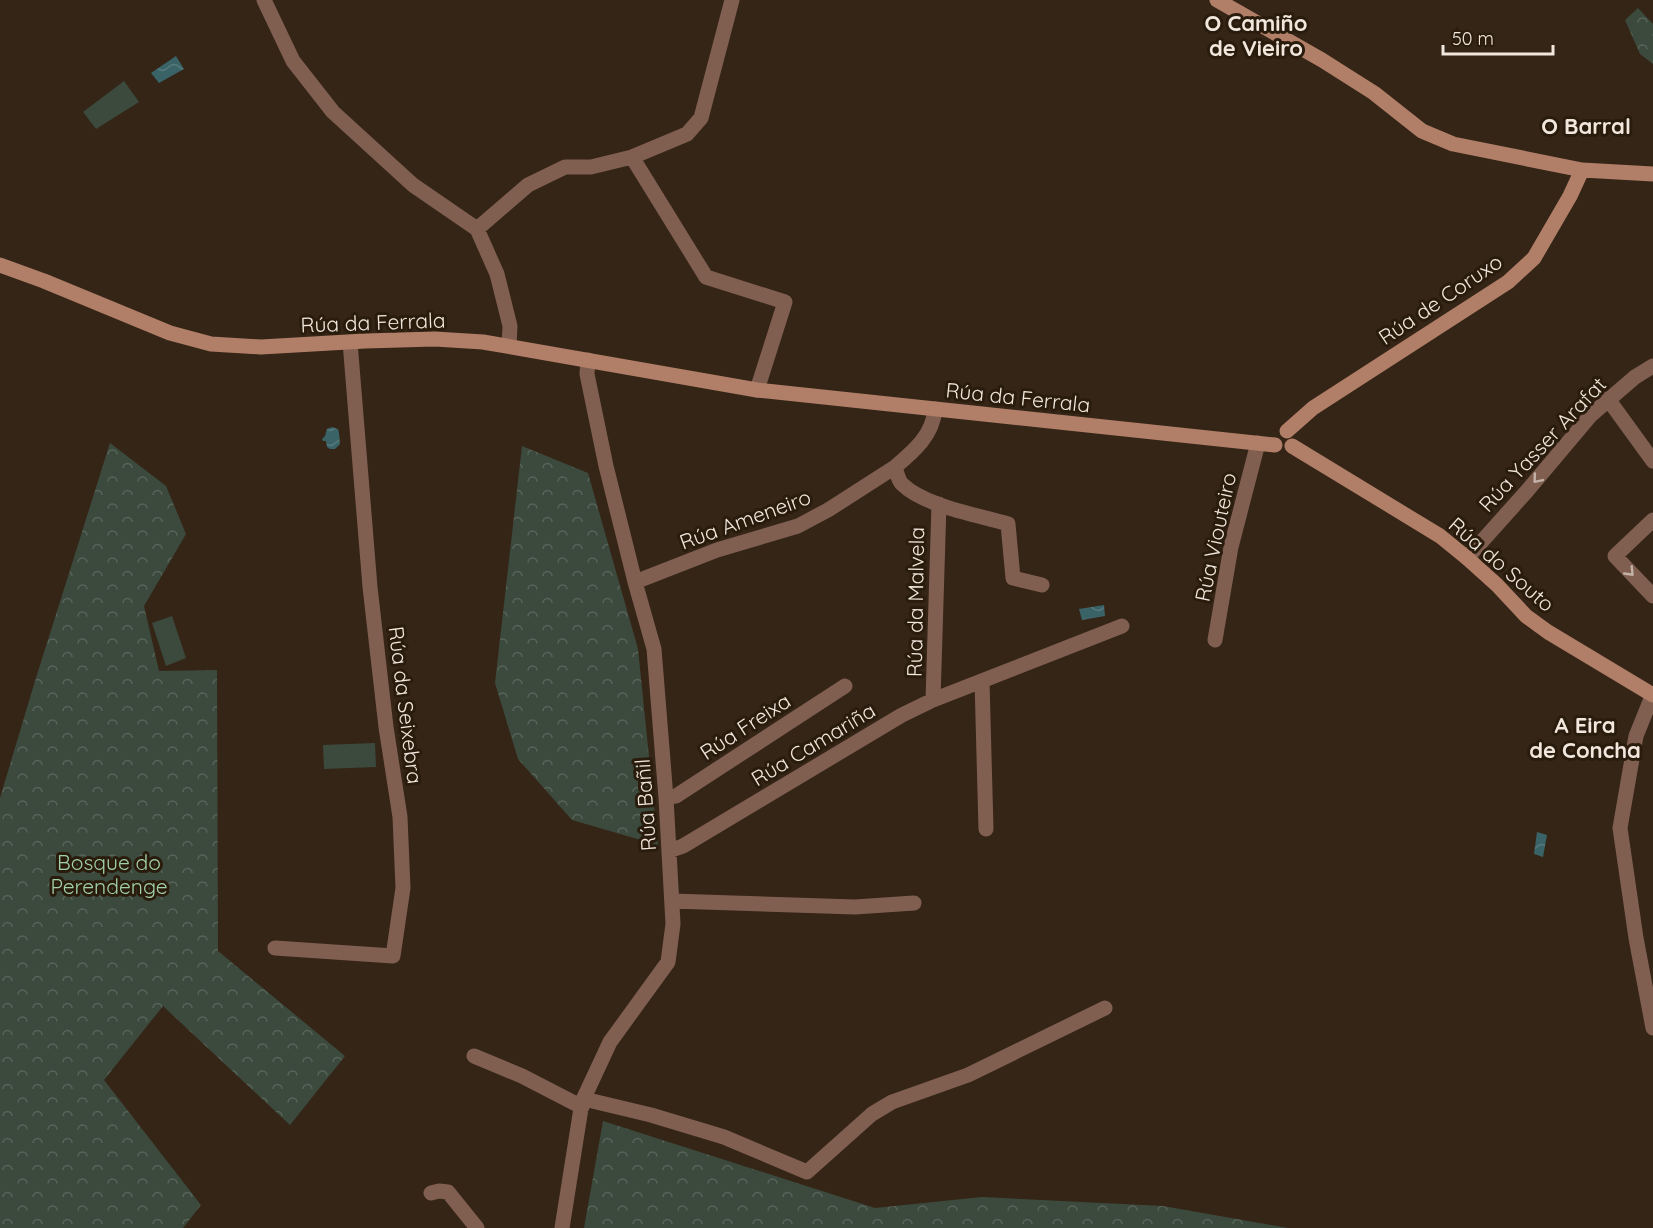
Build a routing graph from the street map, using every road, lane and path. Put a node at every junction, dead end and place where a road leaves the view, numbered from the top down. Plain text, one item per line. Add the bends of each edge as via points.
1 (264, 0) edge
2 (732, 0) edge
3 (1217, 0) edge
4 (632, 158) junction
5 (1582, 170) junction
6 (1653, 174) edge
7 (477, 229) junction
8 (0, 265) edge
9 (350, 342) junction
10 (509, 346) junction
11 (588, 360) junction
12 (1653, 366) edge
13 (757, 390) junction
14 (1608, 399) junction
15 (935, 409) junction
16 (1287, 431) junction
17 (1258, 443) junction
18 (1275, 445) junction
19 (1292, 446) junction
20 (1653, 461) edge
21 (895, 467) junction
22 (939, 504) junction
23 (1653, 520) edge
24 (1467, 558) junction
25 (635, 582) junction
26 (1042, 585) dead end
27 (1653, 596) edge
28 (1122, 626) dead end
29 (1215, 640) dead end
30 (982, 681) junction
31 (845, 686) dead end
32 (1653, 695) edge
33 (933, 700) junction
34 (666, 798) junction
35 (986, 829) dead end
36 (669, 851) junction
37 (672, 901) junction
38 (914, 903) dead end
39 (275, 948) dead end
40 (1105, 1008) dead end
41 (1653, 1028) edge
42 (474, 1056) dead end
43 (583, 1103) junction
44 (431, 1193) dead end
45 (477, 1228) edge
46 (562, 1228) edge

1 - 7 street via 293,61 333,112 414,185
2 - 4 street via 701,118 687,134
3 - 5 street via 1374,93 1422,131 1453,144
4 - 7 street via 591,167 565,166 528,185
4 - 13 street via 706,277 785,302
5 - 6 street
5 - 16 street, Rúa de Coruxo via 1534,258 1508,282 1313,408
7 - 10 street via 497,274 510,326
8 - 9 street, Rúa da Ferrala via 170,333 212,344 261,347
9 - 10 street, Rúa da Ferrala via 435,339
9 - 39 street, Rúa da Seixebra via 370,587 400,818 403,888 393,956
10 - 11 street, Rúa da Ferrala
11 - 13 street, Rúa da Ferrala
11 - 25 street, Rúa Bañil via 587,374 606,466
12 - 14 street, Rúa Yasser Arafat
13 - 15 street, Rúa da Ferrala
14 - 20 street
14 -> 24 street, Rúa Yasser Arafat
15 - 17 street, Rúa da Ferrala
15 - 21 street via 928,433
16 - 18 street via 1276,434
16 - 19 street via 1293,437
17 - 18 street, Rúa da Ferrala
17 - 29 street, Rúa Viouteiro via 1231,547
18 - 19 street via 1283,450
19 - 24 street, Rúa do Souto via 1440,536
21 - 22 street, Rúa da Malvela via 900,482 916,496
21 - 25 street, Rúa Ameneiro via 798,526 717,550
22 - 26 street, Rúa da Malvela via 1008,524 1013,578
22 - 33 street, Rúa da Malvela
23 -> 27 street via 1615,556
24 - 32 street, Rúa do Souto via 1526,616
25 - 34 street, Rúa Bañil via 654,649
28 - 30 street, Rúa Camariña
30 - 33 street, Rúa Camariña
30 - 35 street
31 - 34 street, Rúa Freixa via 676,796
32 - 41 street via 1636,736 1620,828
33 - 36 street, Rúa Camariña
34 - 36 street, Rúa Bañil
36 - 37 street, Rúa Bañil
37 - 38 street via 855,907
37 - 43 street, Rúa Bañil via 668,963 610,1042
40 - 43 street via 968,1075 892,1102 807,1172 724,1137 651,1115
42 - 43 street
43 - 46 street, Rúa Bañil
44 - 45 street via 448,1192

